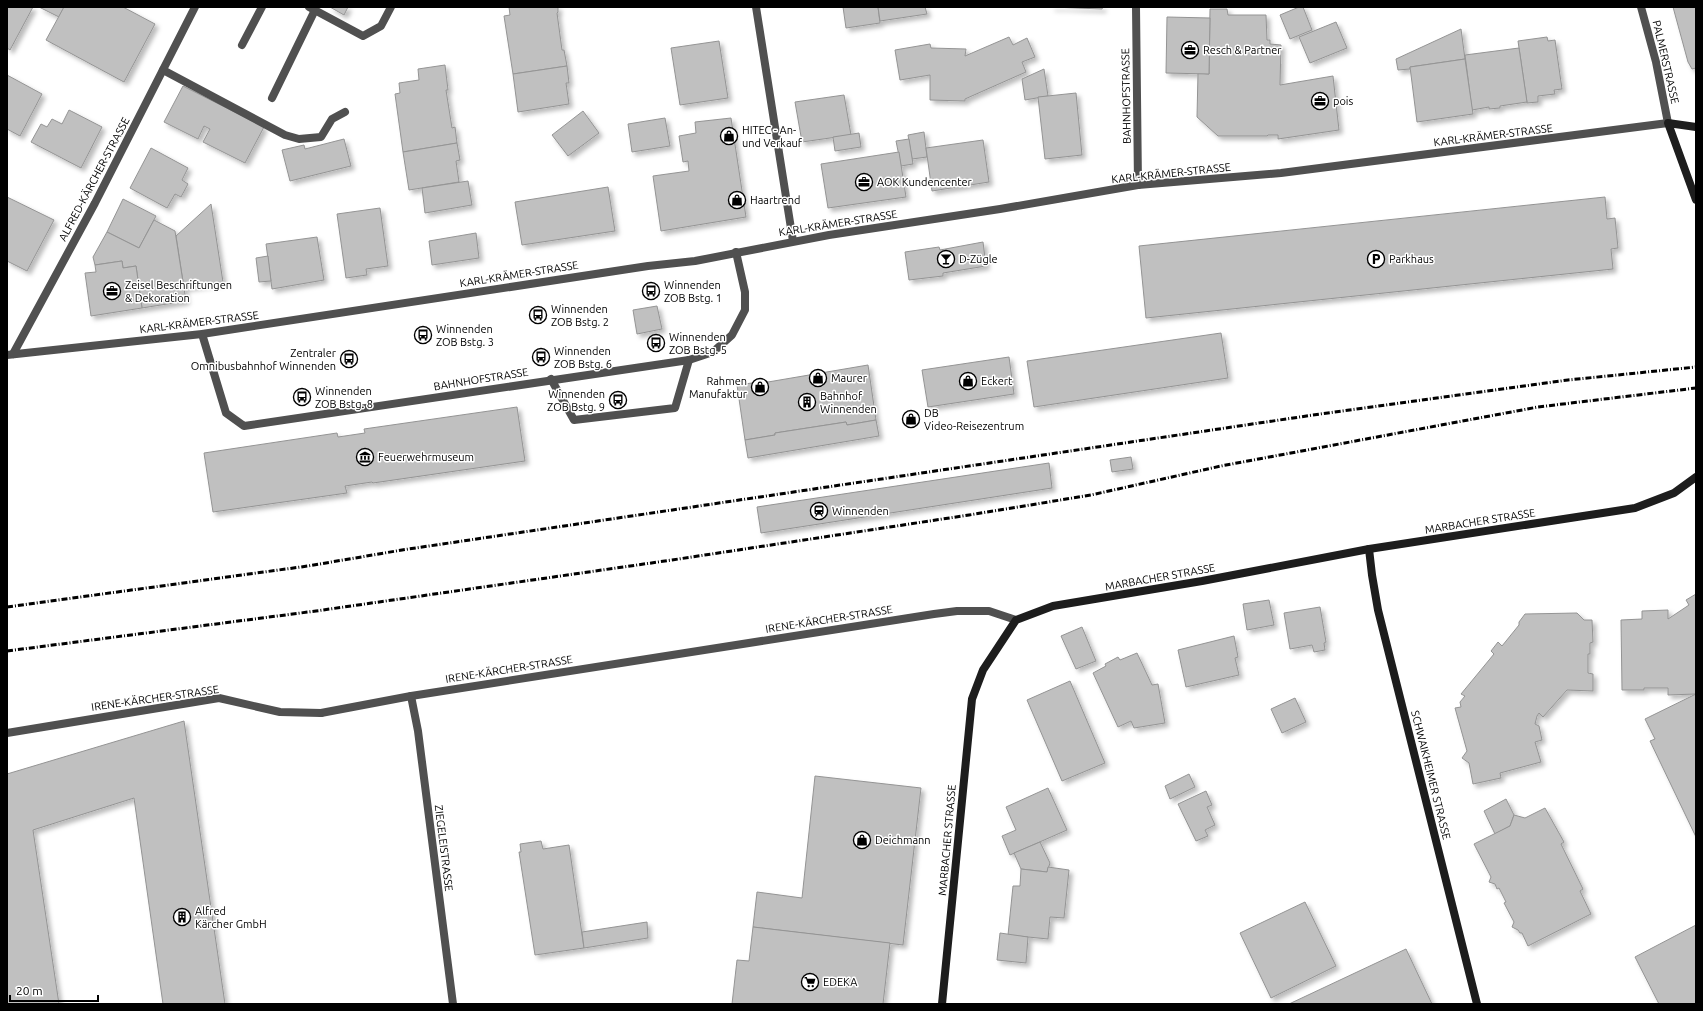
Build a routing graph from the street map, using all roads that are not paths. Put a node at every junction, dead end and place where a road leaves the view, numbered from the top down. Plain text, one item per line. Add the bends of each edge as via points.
1 (195, 7) edge
2 (262, 7) edge
3 (391, 7) edge
4 (756, 7) edge
5 (1136, 7) edge
6 (1641, 7) edge
7 (312, 9) edge
8 (242, 45) dead end
9 (163, 70) junction
10 (272, 98) dead end
11 (345, 112) dead end
12 (1668, 123) junction
13 (1696, 127) edge
14 (1138, 185) junction
15 (1696, 200) edge
16 (793, 241) junction
17 (736, 252) junction
18 (202, 334) junction
19 (10, 354) edge
20 (689, 360) junction
21 (551, 379) junction
22 (1696, 477) edge
23 (1369, 549) junction
24 (1016, 620) junction
25 (411, 696) junction
26 (7, 733) edge
27 (452, 1004) edge
28 (942, 1004) edge
29 (1477, 1004) edge

1 - 9 street, ALFRED-KÄRCHER-STRASSE
2 - 8 street
3 - 7 street via 380,26 363,36
4 - 16 street
5 - 14 street, BAHNHOFSTRASSE
6 - 12 street, PALMERSTRASSE via 1656,62
7 - 10 street
9 - 11 street via 285,135 299,139 321,137 332,119
9 - 19 street, ALFRED-KÄRCHER-STRASSE via 95,203
12 - 13 main road
12 - 14 street, KARL-KRÄMER-STRASSE via 1282,173
12 - 15 main road
14 - 16 street, KARL-KRÄMER-STRASSE
16 - 17 street, KARL-KRÄMER-STRASSE
17 - 18 street, KARL-KRÄMER-STRASSE via 695,261
17 - 20 street, BAHNHOFSTRASSE via 745,292 745,310 727,340 713,352
18 - 19 street, KARL-KRÄMER-STRASSE
18 - 21 street, BAHNHOFSTRASSE via 226,413 244,426
20 - 21 street, BAHNHOFSTRASSE
20 - 21 street via 675,408 574,420
22 - 23 main road, MARBACHER STRASSE via 1674,492 1636,508
23 - 24 main road, MARBACHER STRASSE via 1053,606
23 - 29 main road, SCHWAIKHEIMER STRASSE via 1378,610
24 - 25 street, IRENE-KÄRCHER-STRASSE via 989,612 957,611
24 - 28 main road, MARBACHER STRASSE via 983,670 972,699
25 - 26 street, IRENE-KÄRCHER-STRASSE via 321,712 280,712 219,698
25 - 27 street, ZIEGELEISTRASSE via 418,731

